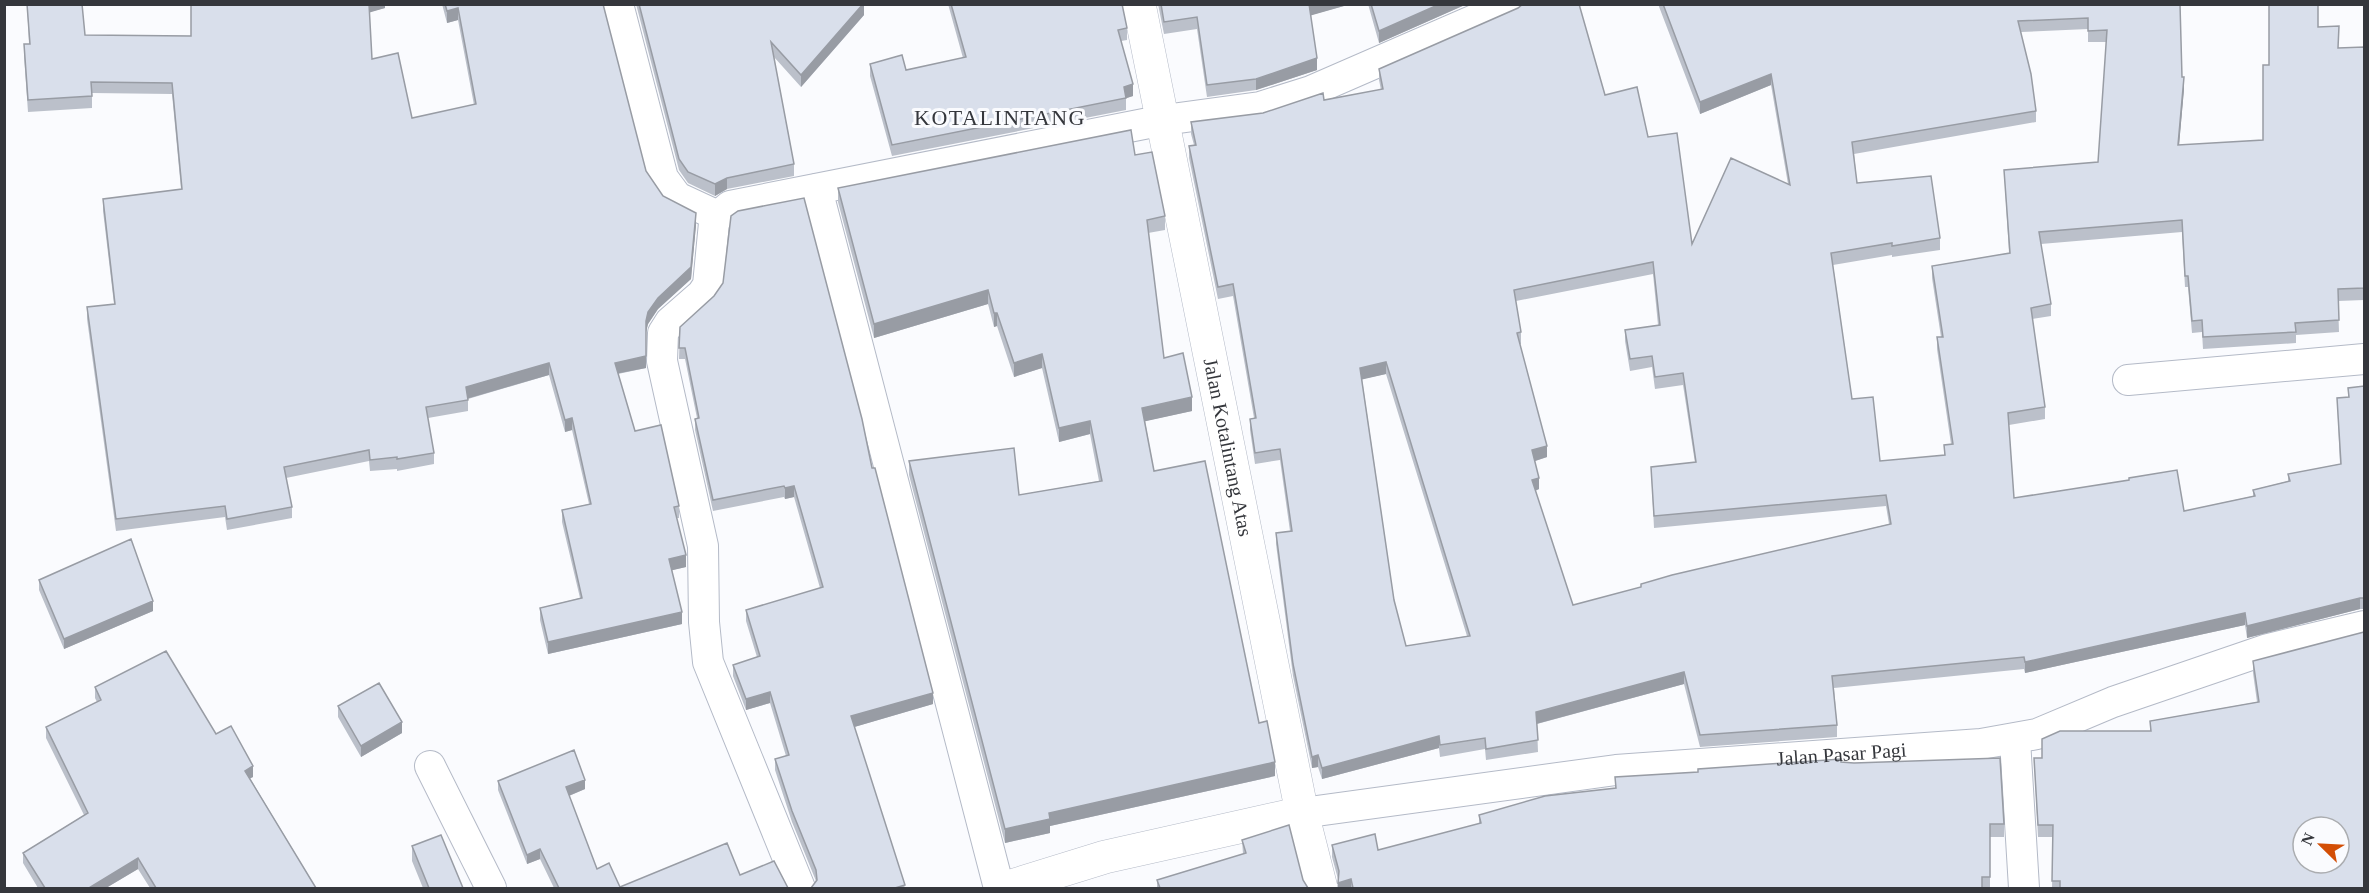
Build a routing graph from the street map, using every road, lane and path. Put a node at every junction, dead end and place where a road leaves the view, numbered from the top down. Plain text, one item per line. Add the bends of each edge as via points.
1 (618, 4) edge
2 (1139, 4) edge
3 (1511, 4) edge
4 (1164, 120) junction
5 (817, 189) junction
6 (718, 216) junction
7 (2364, 359) edge
8 (2128, 380) dead end
9 (2364, 626) edge
10 (2015, 740) junction
11 (430, 766) dead end
12 (1302, 813) junction
13 (492, 888) edge
14 (800, 888) edge
15 (999, 888) edge
16 (1005, 888) edge
17 (1322, 888) edge
18 (2024, 888) edge

1 - 6 street via 663,178 677,197
2 - 4 street, Jalan Kotalintang Atas
3 - 4 street via 1311,91 1260,107
4 - 5 street
4 - 12 street, Jalan Kotalintang Atas
5 - 6 street via 730,206
5 - 15 street
6 - 14 street via 708,285 663,333 662,361 703,546 708,662
7 - 8 street
9 - 10 street, Jalan Pasar Pagi via 2268,649
10 - 12 street, Jalan Pasar Pagi via 1617,770
10 - 18 street
11 - 13 street
12 - 16 street via 1105,857
12 - 17 street, Jalan Kotalintang Atas

